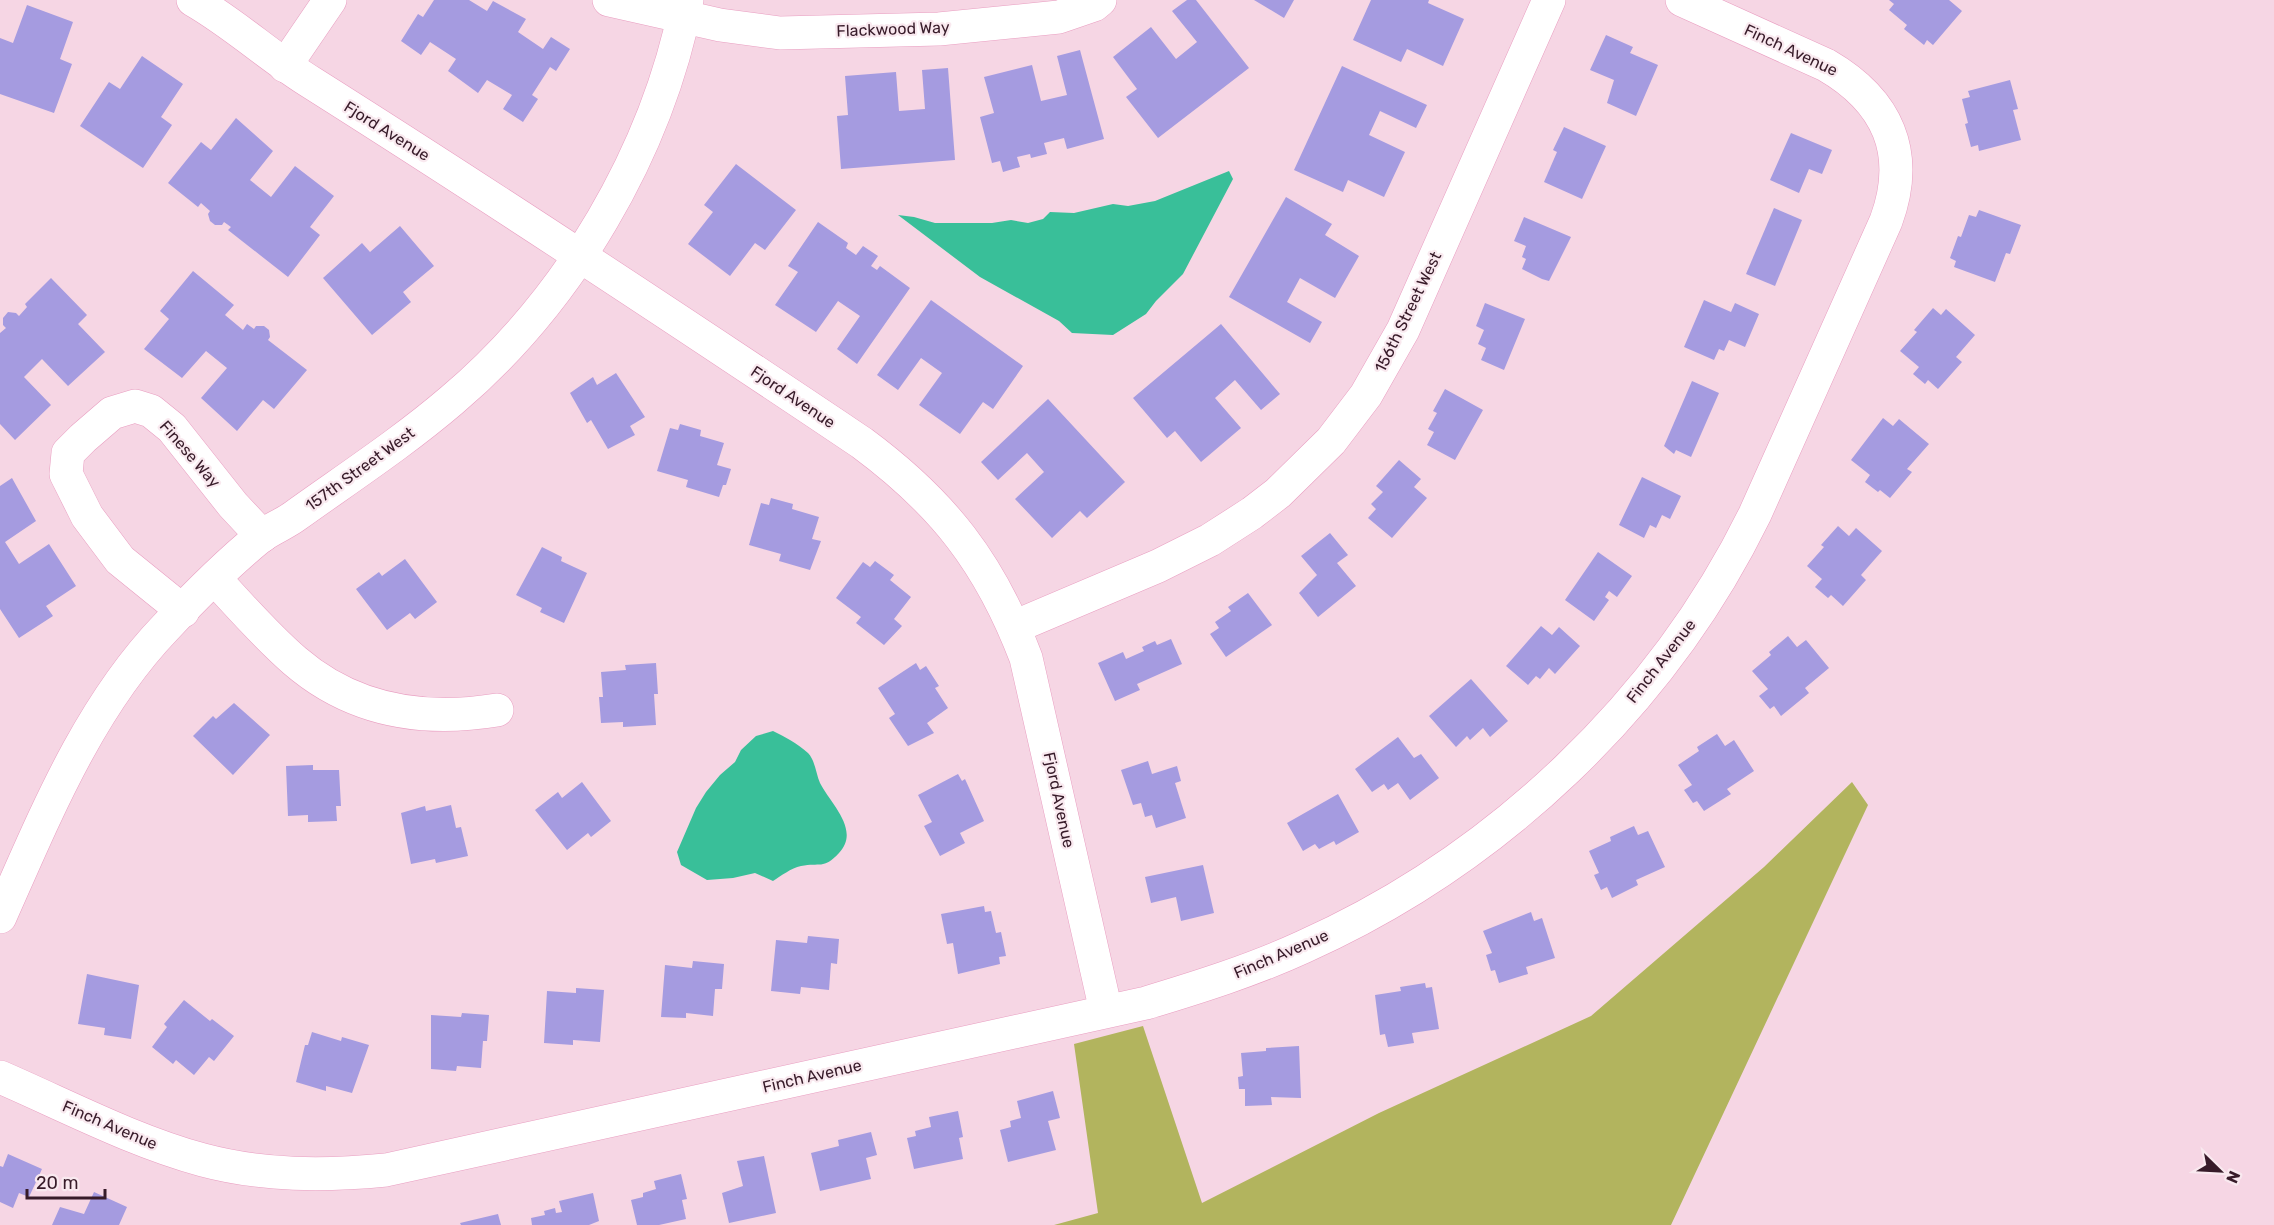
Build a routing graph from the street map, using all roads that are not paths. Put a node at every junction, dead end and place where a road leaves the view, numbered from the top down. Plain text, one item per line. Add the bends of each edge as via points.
1 (193, 0) edge
2 (330, 0) edge
3 (609, 0) edge
4 (1100, 0) edge
5 (1549, 0) edge
6 (1682, 0) edge
7 (685, 8) edge
8 (285, 66) junction
9 (580, 256) junction
10 (262, 536) junction
11 (215, 579) junction
12 (183, 611) junction
13 (1014, 627) junction
14 (497, 710) dead end
15 (0, 917) edge
16 (1106, 1011) junction
17 (0, 1077) edge

1 - 8 street, Fjord Avenue
2 - 8 street
3 - 7 street, Flackwood Way
4 - 7 street, Flackwood Way via 1059,17 939,29 780,33 720,25
5 - 13 street, 156th Street West via 1388,360 1331,441 1278,493 1210,540
6 - 16 street, Finch Avenue via 1846,76 1878,110 1895,153 1894,199 1886,221 1734,556 1689,628 1603,732 1543,791 1464,854 1379,908 1304,946 1177,993
7 - 9 street, 157th Street West via 658,102 617,195
8 - 9 street, Fjord Avenue
9 - 10 street, 157th Street West via 498,358 452,401
9 - 13 street, Fjord Avenue via 897,469 960,535 993,585
10 - 11 street, 157th Street West
10 - 12 street, Finese Way via 172,428 151,411 135,406 112,413 83,438 68,453 66,474 87,516 120,560
11 - 12 street, 157th Street West
11 - 14 street via 296,662 348,694 376,706 436,716
12 - 15 street, 157th Street West via 120,684 85,738 53,798
13 - 16 street, Fjord Avenue via 1036,698
16 - 17 street, Finch Avenue via 422,1163 352,1174 278,1173 205,1161 137,1138

